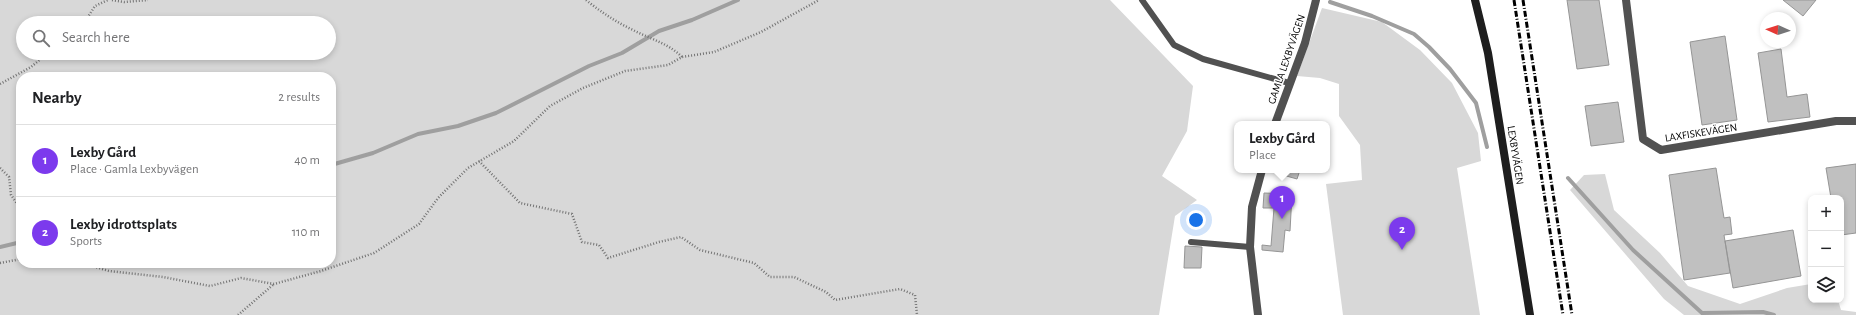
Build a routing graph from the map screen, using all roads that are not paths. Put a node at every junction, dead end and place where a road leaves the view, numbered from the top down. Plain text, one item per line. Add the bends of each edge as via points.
1 (1142, 0) edge
2 (1316, 0) edge
3 (1475, 0) edge
4 (1626, 0) edge
5 (1289, 83) junction
6 (1276, 121) edge
7 (1856, 121) edge
8 (1261, 173) edge
9 (1191, 242) dead end
10 (1250, 247) junction
11 (1258, 315) edge
12 (1530, 315) edge

1 - 5 lane via 1174,45 1203,59
2 - 5 street, GAMLA LEXBYVÄGEN via 1305,43
3 - 12 street, LEXBYVÄGEN via 1488,53
4 - 7 street, LAXFISKEVÄGEN via 1643,139 1661,150
5 - 6 street, GAMLA LEXBYVÄGEN
8 - 10 street via 1252,208
9 - 10 lane
10 - 11 street

